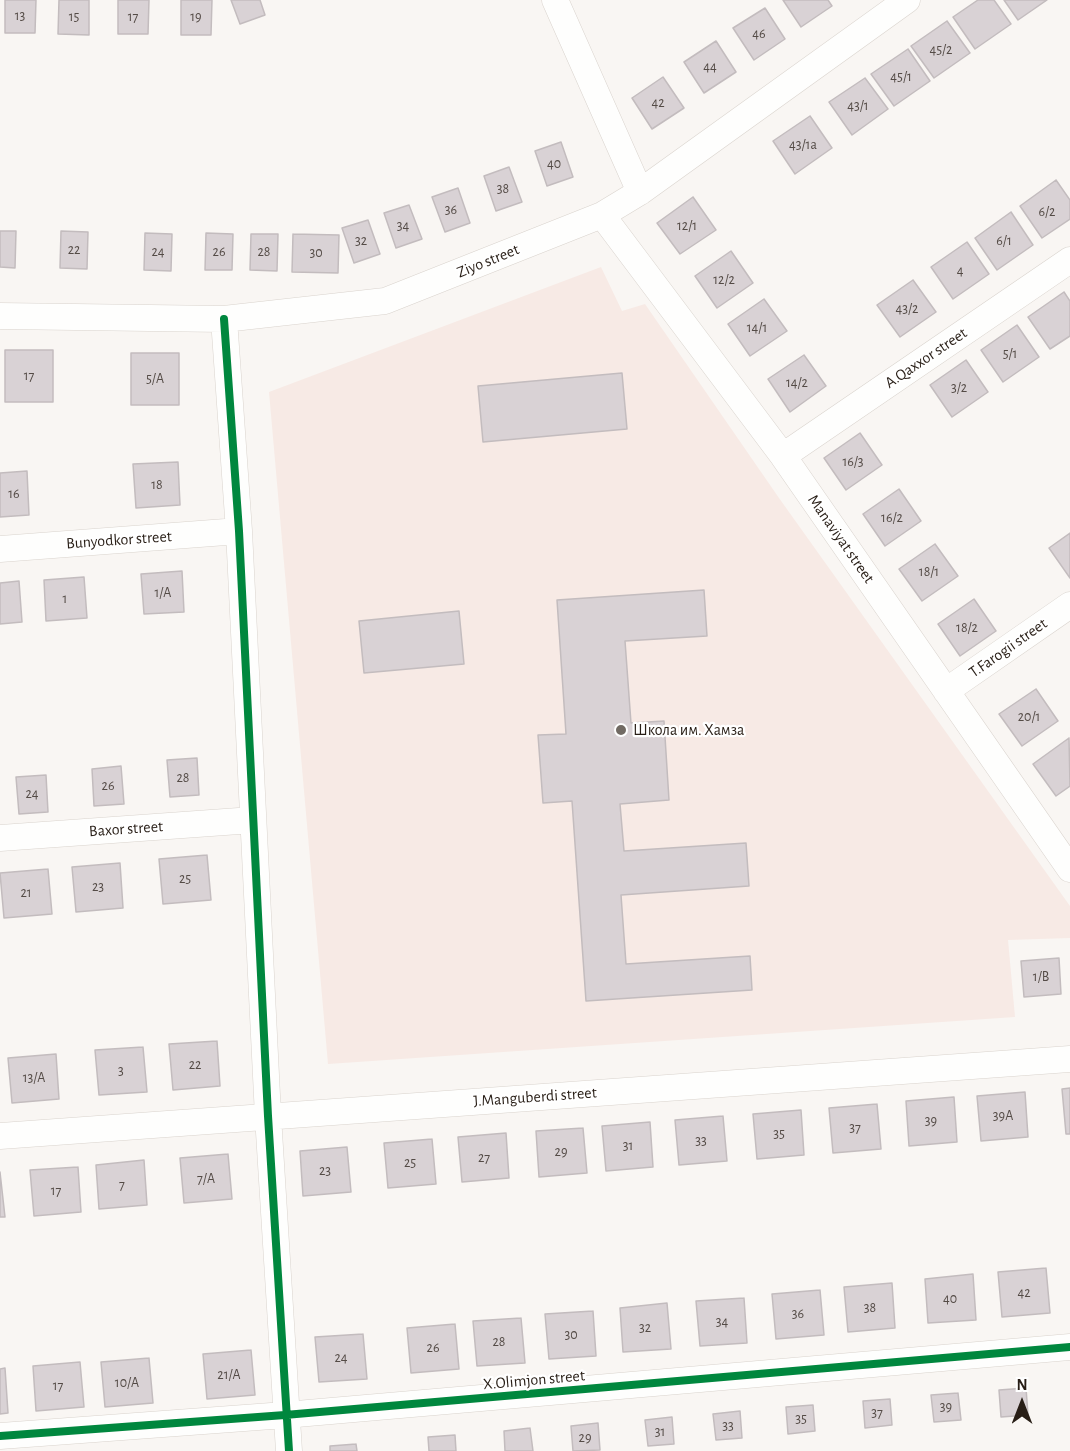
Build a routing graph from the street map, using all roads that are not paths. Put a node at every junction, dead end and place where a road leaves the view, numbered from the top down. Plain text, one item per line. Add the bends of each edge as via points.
1 (555, 0) edge
2 (907, 0) edge
3 (640, 192) junction
4 (603, 215) junction
5 (1070, 260) edge
6 (0, 316) edge
7 (224, 319) junction
8 (783, 456) junction
9 (238, 531) junction
10 (0, 549) edge
11 (1070, 605) edge
12 (946, 691) junction
13 (253, 820) junction
14 (0, 838) edge
15 (1070, 869) edge
16 (1070, 1059) edge
17 (268, 1116) junction
18 (0, 1136) edge
19 (1070, 1347) edge
20 (285, 1415) junction
21 (0, 1436) edge
22 (289, 1451) edge

1 - 3 street
2 - 3 street, Ziyo street
3 - 4 street, Ziyo street
4 - 7 street, Ziyo street via 385,302
4 - 8 street, Manaviyat street
5 - 8 street, A.Qaxxor street
6 - 7 street, Ziyo street
7 - 9 street
8 - 12 street, Manaviyat street
9 - 10 street, Bunyodkor street
9 - 13 street
11 - 12 street, T.Farogii street
12 - 15 street, Manaviyat street
13 - 14 street, Baxor street
13 - 17 street
16 - 17 street, J.Manguberdi street
17 - 18 street, J.Manguberdi street
17 - 20 street
19 - 20 street, X.Olimjon street
20 - 21 street, X.Olimjon street
20 - 22 street

